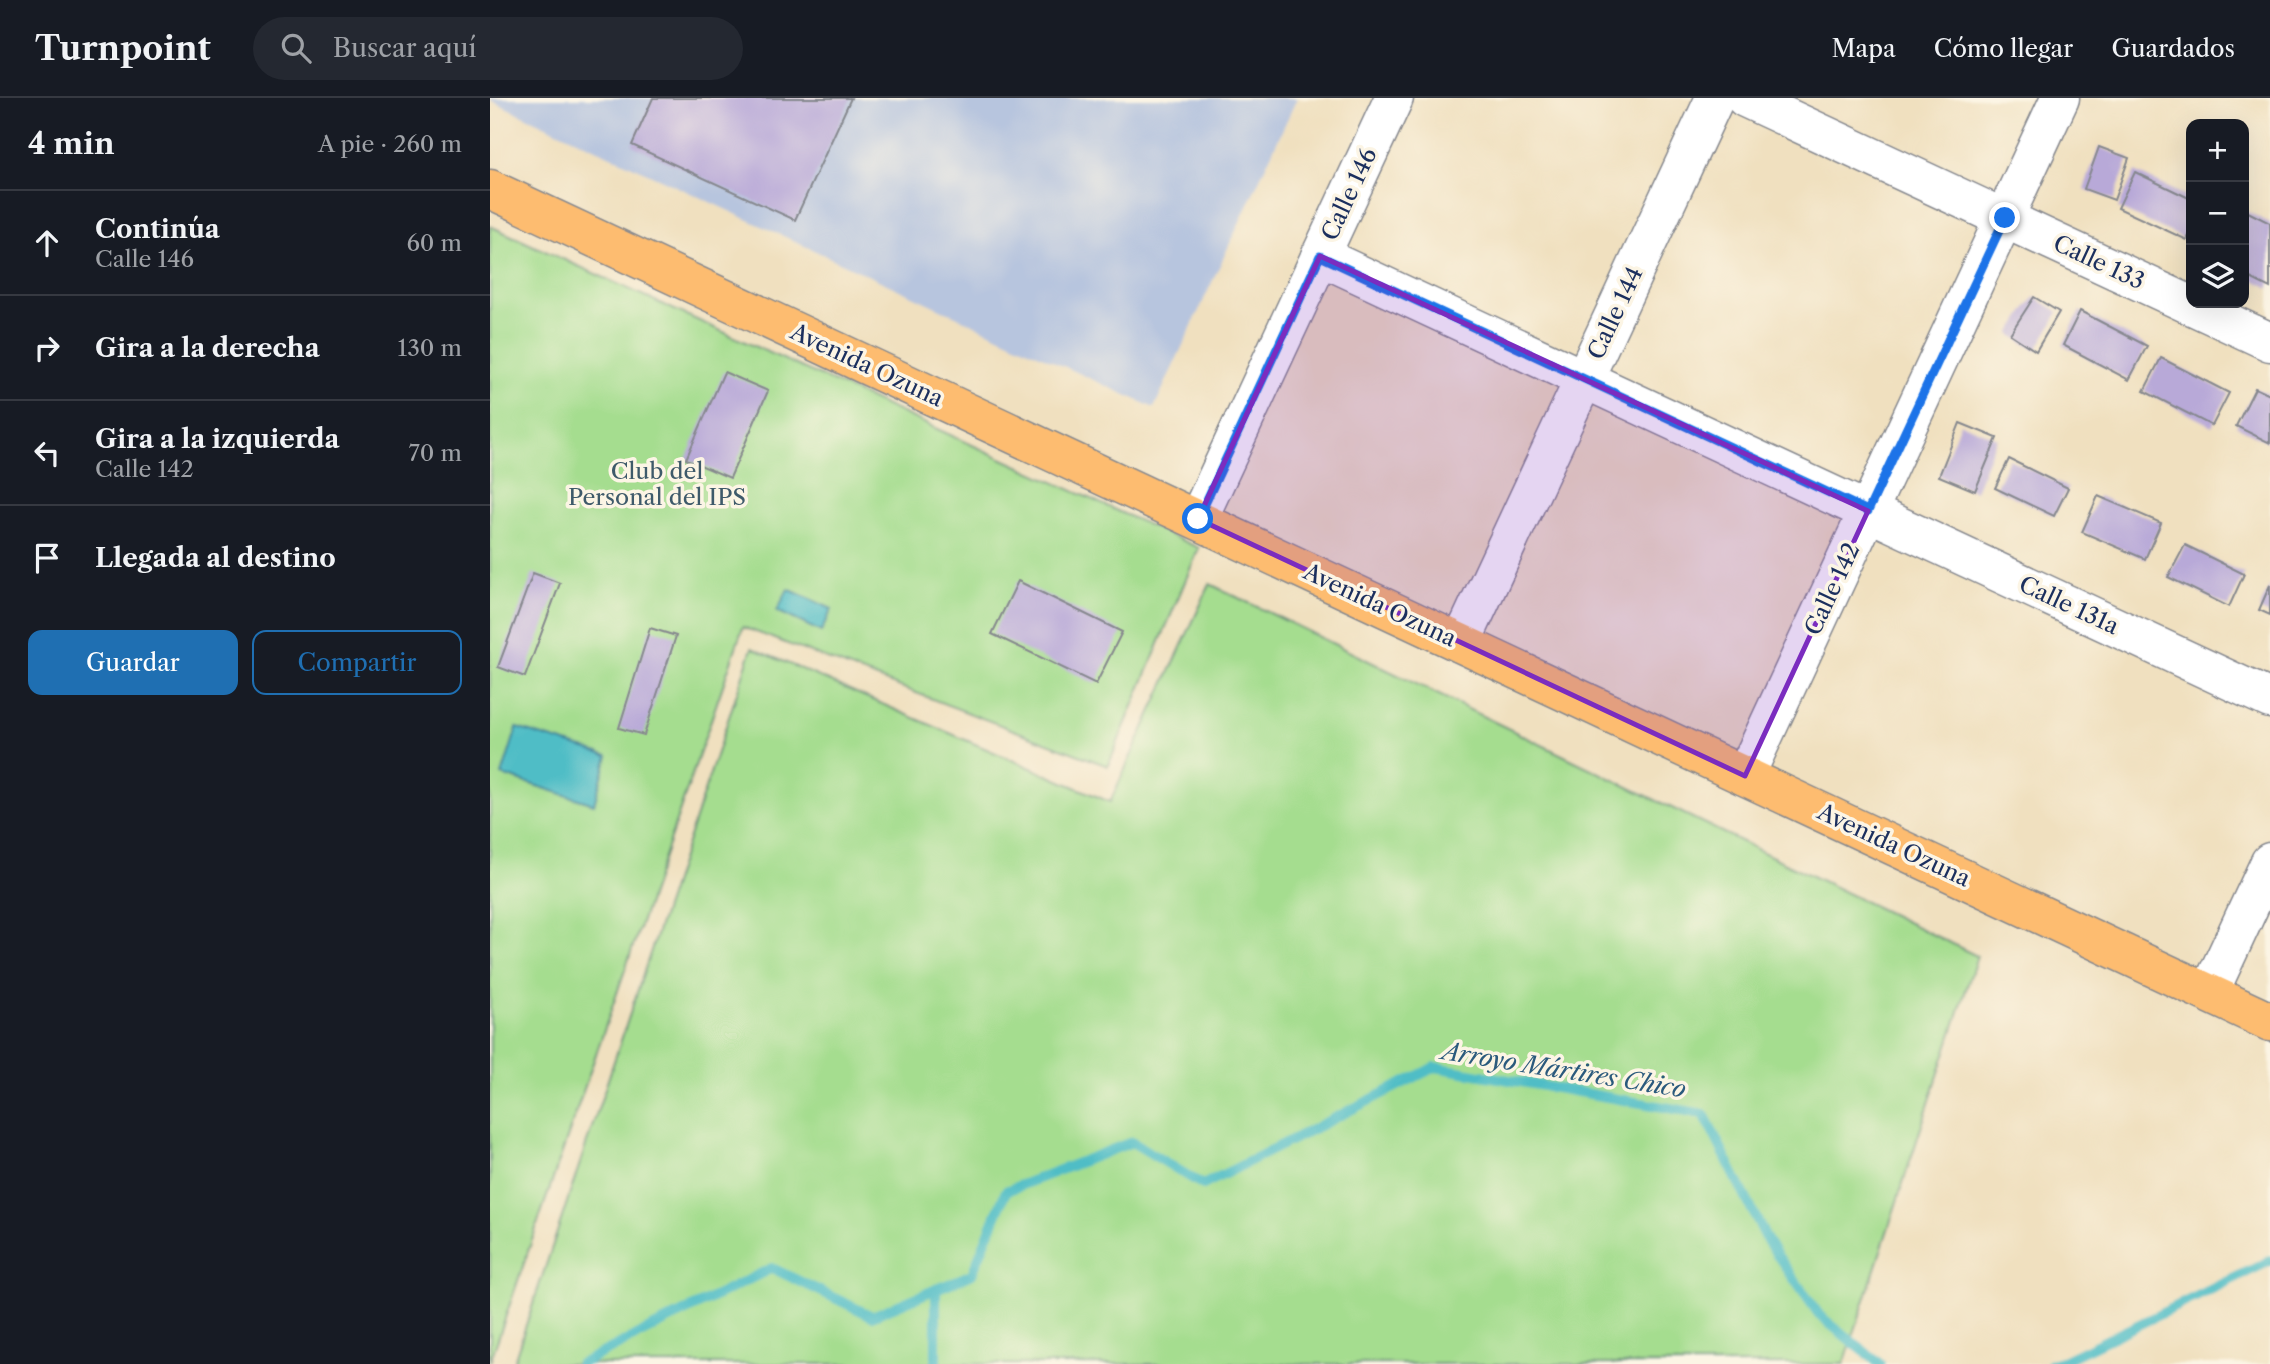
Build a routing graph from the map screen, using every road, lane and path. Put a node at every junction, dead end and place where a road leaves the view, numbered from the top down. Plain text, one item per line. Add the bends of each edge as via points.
1 (1394, 98) edge
2 (1715, 98) edge
3 (1745, 98) edge
4 (2060, 98) edge
5 (490, 189) edge
6 (2005, 218) junction
7 (1320, 256) junction
8 (2270, 342) edge
9 (1584, 380) junction
10 (1868, 511) junction
11 (1198, 519) junction
12 (1461, 643) junction
13 (2270, 699) edge
14 (1745, 776) junction
15 (2270, 862) edge
16 (2209, 993) junction
17 (2270, 1022) edge

1 - 7 street, Calle 146
2 - 9 street, Calle 144
3 - 6 street, Calle 133
4 - 6 street, Calle 142
5 - 11 main road, Avenida Ozuna
6 - 8 street, Calle 133
6 - 10 street, Calle 142
7 - 9 street, Calle 131a
7 - 11 street, Calle 146
9 - 10 street, Calle 131a
9 - 12 street, Calle 144
10 - 13 street, Calle 131a
10 - 14 street, Calle 142
11 - 12 main road, Avenida Ozuna
12 - 14 main road, Avenida Ozuna
14 - 16 main road, Avenida Ozuna
15 - 16 street
16 - 17 main road, Avenida Ozuna

